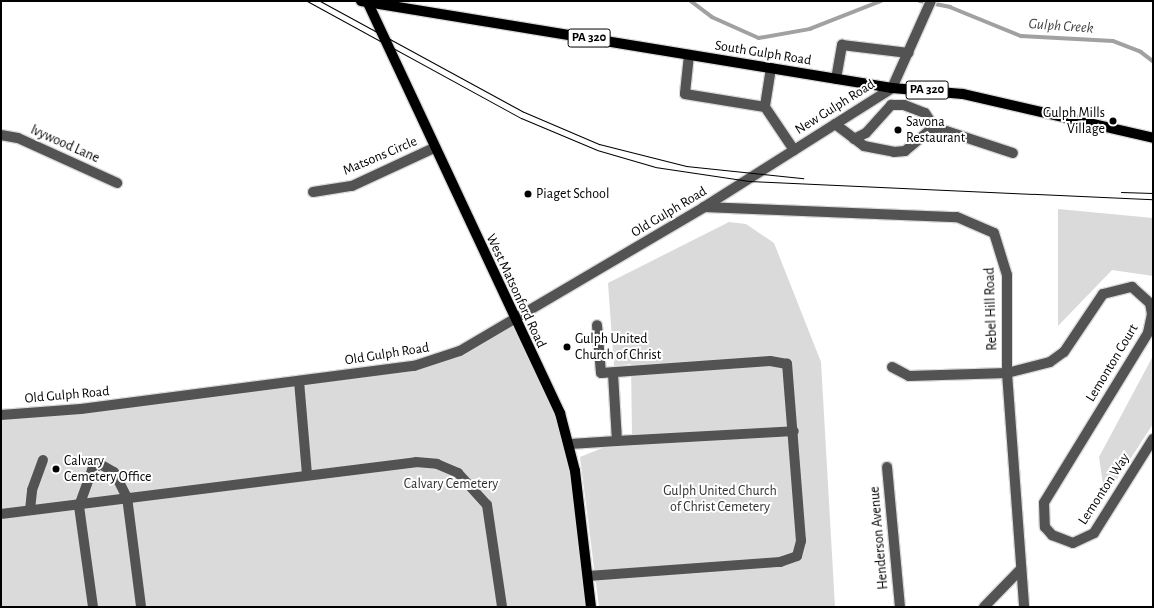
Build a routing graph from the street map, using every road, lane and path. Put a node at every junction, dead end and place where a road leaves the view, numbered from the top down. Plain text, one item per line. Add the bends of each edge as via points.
1 (365, 1) edge
2 (410, 1) edge
3 (930, 4) edge
4 (432, 13) junction
5 (909, 54) junction
6 (689, 55) junction
7 (771, 68) junction
8 (836, 79) junction
9 (892, 88) junction
10 (765, 107) junction
11 (835, 124) junction
12 (934, 127) junction
13 (1, 135) edge
14 (1153, 138) edge
15 (854, 139) junction
16 (434, 148) junction
17 (794, 150) junction
18 (1013, 153) dead end
19 (117, 183) dead end
20 (313, 192) dead end
21 (704, 207) junction
22 (514, 320) junction
23 (597, 325) dead end
24 (892, 367) dead end
25 (613, 373) junction
26 (1007, 373) junction
27 (299, 381) junction
28 (1, 415) edge
29 (794, 431) junction
30 (1153, 439) edge
31 (617, 441) junction
32 (570, 444) junction
33 (43, 460) dead end
34 (887, 467) dead end
35 (307, 475) junction
36 (1052, 488) joint
37 (127, 497) junction
38 (79, 506) junction
39 (30, 510) junction
40 (1, 514) edge
41 (1021, 569) junction
42 (588, 576) junction
43 (93, 607) edge
44 (141, 607) edge
45 (502, 607) edge
46 (591, 607) edge
47 (900, 607) edge
48 (984, 607) edge
49 (1024, 607) edge

1 - 4 main road, South Gulph Road / PA 320
1 - 16 main road, West Matsonford Road
2 - 4 main road
3 - 5 street
4 - 6 main road, South Gulph Road / PA 320
5 - 8 street via 842,46
5 - 9 street
6 - 7 main road, South Gulph Road / PA 320
6 - 10 street via 685,94
7 - 8 main road, South Gulph Road / PA 320
7 - 10 street
8 - 9 main road, South Gulph Road / PA 320
9 - 11 street, New Gulph Road
9 - 14 main road, South Gulph Road / PA 320 via 963,94
10 - 17 street
11 - 15 street
11 - 17 street, New Gulph Road
12 - 15 street via 905,151 878,151
12 - 15 street via 925,113 891,105 866,133
12 - 18 street
13 - 19 street, Ivywood Lane via 18,138
16 - 20 street, Matsons Circle via 352,186
16 - 22 main road, West Matsonford Road
17 - 21 street, Old Gulph Road
21 - 22 street, Old Gulph Road
21 - 26 street, Rebel Hill Road via 957,217 983,226 994,233 1007,274
22 - 27 street, Old Gulph Road via 443,358 414,366
22 - 32 main road, West Matsonford Road via 560,413
23 - 25 street via 601,373
24 - 26 street, Lemonton Court via 909,376
25 - 29 street via 780,362 790,370
25 - 31 street
26 - 36 street, Lemonton Court via 1058,359 1103,294 1132,288 1150,303 1152,314 1148,333
26 - 41 street, Rebel Hill Road
27 - 28 street, Old Gulph Road via 81,409
27 - 35 street
29 - 31 street
29 - 42 street via 801,541 797,556 780,562
30 - 36 street, Lemonton Way via 1102,523 1084,541 1065,541 1052,535 1045,527 1044,503
31 - 32 street
32 - 42 main road, West Matsonford Road
33 - 39 street via 32,490
34 - 47 street, Henderson Avenue
35 - 37 street
35 - 45 street via 416,462 437,464 458,473 487,505
37 - 38 street
37 - 38 street via 114,472 95,464
37 - 44 street
38 - 39 street
38 - 43 street
39 - 40 street
41 - 48 street
41 - 49 street, Rebel Hill Road
42 - 46 main road, West Matsonford Road

